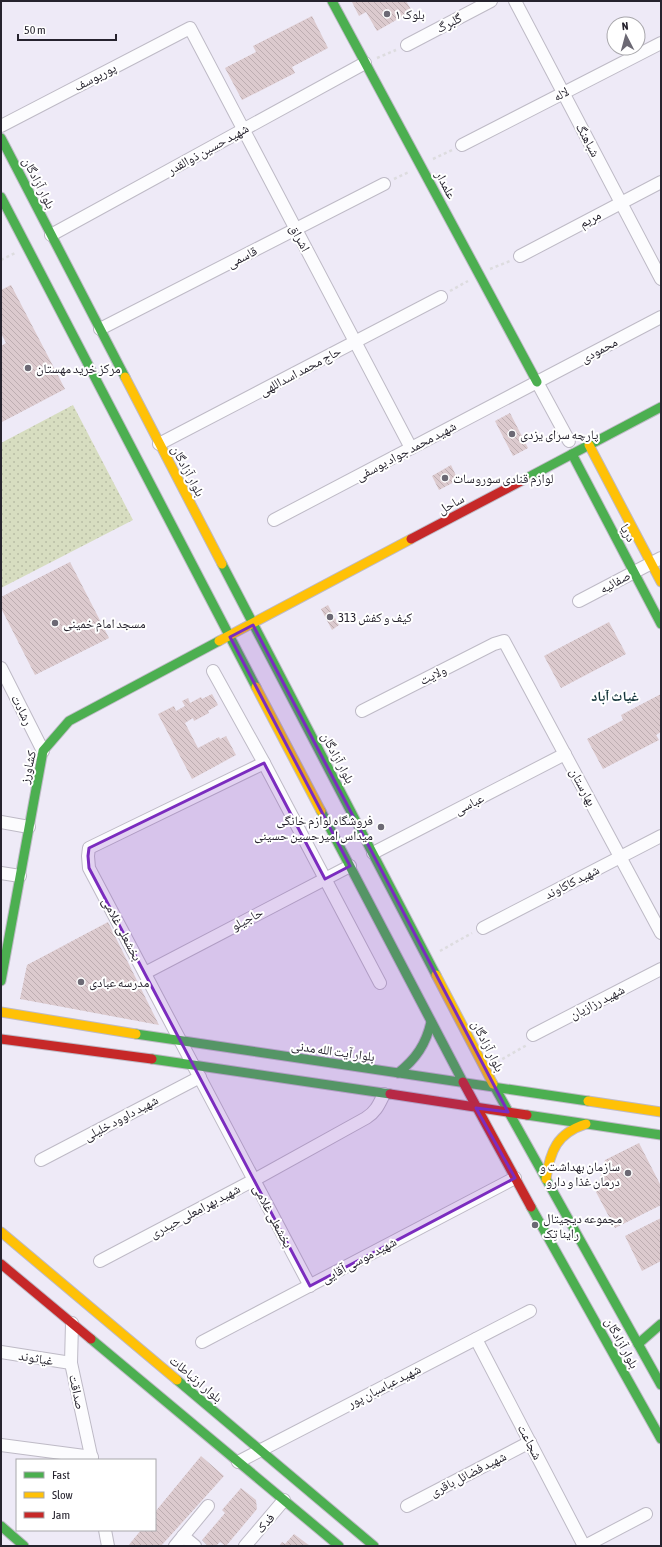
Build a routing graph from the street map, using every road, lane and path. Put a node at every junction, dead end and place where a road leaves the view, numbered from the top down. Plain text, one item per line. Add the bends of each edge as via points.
1 (332, 1) edge
2 (491, 1) edge
3 (515, 1) edge
4 (190, 28) joint
5 (661, 43) edge
6 (407, 45) joint
7 (365, 63) junction
8 (563, 93) junction
9 (1, 126) edge
10 (244, 130) junction
11 (1, 138) edge
12 (462, 145) dead end
13 (661, 182) edge
14 (384, 184) dead end
15 (1, 197) edge
16 (621, 203) junction
17 (296, 229) junction
18 (51, 235) junction
19 (520, 256) dead end
20 (661, 279) edge
21 (441, 297) dead end
22 (661, 317) edge
23 (100, 329) junction
24 (355, 342) junction
25 (537, 382) junction
26 (661, 407) edge
27 (569, 441) dead end
28 (159, 444) junction
29 (590, 445) junction
30 (411, 448) junction
31 (572, 454) junction
32 (274, 520) dead end
33 (656, 561) edge
34 (634, 572) junction
35 (661, 582) edge
36 (579, 601) dead end
37 (661, 624) edge
38 (253, 625) junction
39 (230, 637) junction
40 (504, 641) joint
41 (1, 668) edge
42 (213, 670) dead end
43 (362, 712) dead end
44 (43, 751) junction
45 (565, 754) junction
46 (264, 763) junction
47 (1, 822) edge
48 (29, 827) junction
49 (661, 836) edge
50 (373, 854) junction
51 (620, 857) junction
52 (350, 866) junction
53 (1, 873) edge
54 (20, 876) junction
55 (325, 879) junction
56 (484, 928) joint
57 (661, 933) edge
58 (427, 957) junction
59 (661, 969) edge
60 (145, 973) junction
61 (2, 976) edge
62 (380, 983) dead end
63 (1, 1012) edge
64 (432, 1022) junction
65 (533, 1035) joint
66 (1, 1039) edge
67 (181, 1041) junction
68 (194, 1066) junction
69 (485, 1069) junction
70 (398, 1074) junction
71 (200, 1077) junction
72 (464, 1083) junction
73 (495, 1088) junction
74 (384, 1094) junction
75 (661, 1104) edge
76 (476, 1108) junction
77 (648, 1111) junction
78 (508, 1112) junction
79 (661, 1112) edge
80 (586, 1124) junction
81 (661, 1135) edge
82 (41, 1160) dead end
83 (515, 1178) junction
84 (546, 1179) junction
85 (254, 1180) junction
86 (1, 1232) edge
87 (100, 1261) dead end
88 (1, 1264) edge
89 (310, 1286) junction
90 (530, 1311) dead end
91 (72, 1323) junction
92 (661, 1324) edge
93 (476, 1339) junction
94 (202, 1342) dead end
95 (638, 1344) junction
96 (1, 1352) edge
97 (71, 1363) junction
98 (661, 1386) edge
99 (661, 1440) edge
100 (530, 1442) junction
101 (1, 1445) edge
102 (260, 1451) junction
103 (92, 1459) edge
104 (238, 1462) junction
105 (284, 1500) junction
106 (208, 1506) dead end
107 (406, 1506) dead end
108 (646, 1514) dead end
109 (1, 1526) edge
110 (105, 1531) edge
111 (183, 1536) junction
112 (24, 1546) edge
113 (108, 1546) edge
114 (175, 1546) edge
115 (195, 1546) edge
116 (245, 1546) edge
117 (339, 1546) edge
118 (374, 1546) edge
119 (584, 1546) edge

1 - 7 street, علمدار
2 - 6 street, گلبرگ
3 - 8 street, شباهنگ
4 - 9 street, پوریوسف
4 - 10 street, اشراق
5 - 8 street, لاله
6 - 7 path
7 - 10 street, شهید حسین ذوالقدر
7 - 25 street, علمدار
8 - 12 street, لاله
8 - 16 street, شباهنگ
10 - 17 street, اشراق
10 - 18 street, شهید حسین ذوالقدر
11 - 18 street, بلوار آزادگان
13 - 16 street, مریم
14 - 17 street, قاسمی
15 - 39 street, بلوار آزادگان
16 - 19 street, مریم
16 - 20 street, شباهنگ
17 - 23 street, قاسمی
17 - 24 street, اشراق
18 - 23 street, بلوار آزادگان
21 - 24 street, حاج محمد اسداللهی
22 - 25 street, محمودی
23 - 28 street, بلوار آزادگان
24 - 28 street, حاج محمد اسداللهی
24 - 30 street, اشراق
25 - 27 street
25 - 30 street, شهید محمد جواد یوسفی
26 - 29 street, ساحل
28 - 38 street, بلوار آزادگان
29 - 31 street, ساحل
29 - 33 street, دریا
30 - 32 street, شهید محمد جواد یوسفی
31 - 34 street, دریا
31 - 38 street, ساحل
33 - 34 street, صفائیه
33 - 35 street, دریا
34 - 36 street, صفائیه
34 - 37 street, دریا
38 - 39 street, ساحل
38 - 50 street, بلوار آزادگان
39 - 44 street, کشاورز via 70,721
39 - 52 street, بلوار آزادگان
40 - 43 street, ولایت
40 - 45 street, بهارستان
41 - 44 street, رشادت
42 - 46 street
44 - 48 street, کشاورز
45 - 50 street, عباسی
45 - 51 street, بهارستان
46 - 55 street
46 - 60 street, بخشعلی غلامی via 90,848 89,868
47 - 48 street
48 - 54 street, کشاورز
49 - 51 street, شهید کاکاوند
50 - 58 street, بلوار آزادگان
51 - 56 street, شهید کاکاوند
51 - 57 street, بهارستان
52 - 55 street, حاجیلو
52 - 64 street, بلوار آزادگان
53 - 54 street
54 - 61 street, کشاورز
55 - 60 street, حاجیلو
55 - 62 street
56 - 58 path
58 - 69 street, بلوار آزادگان
59 - 65 street, شهید رزازیان
60 - 67 street, بخشعلی غلامی
63 - 67 street, بلوار آیت الله مدنی
64 - 70 street via 421,1052
64 - 72 street, بلوار آزادگان
65 - 69 path via 529,1045
66 - 68 street
67 - 68 street, بخشعلی غلامی
67 - 70 street, بلوار آیت الله مدنی
68 - 71 street, بخشعلی غلامی
68 - 74 street
69 - 73 street, بلوار آزادگان
70 - 72 street, بلوار آیت الله مدنی
71 - 82 street, شهید داوود خلیلی
71 - 85 street, بخشعلی غلامی
72 - 73 street, بلوار آیت الله مدنی
72 - 76 street, بلوار آزادگان
73 - 77 street, بلوار آیت الله مدنی
73 - 78 street, بلوار آزادگان
74 - 76 street
74 - 85 street, شهید بهرامعلی حیدری via 373,1114
75 - 77 street
76 - 78 street
76 - 83 street, بلوار آزادگان
77 - 79 street, بلوار آیت الله مدنی
78 - 80 street
78 - 84 street, بلوار آزادگان
80 - 81 street
80 - 84 street via 575,1126 557,1143 551,1154
83 - 89 street, شهید موسی آقایی
83 - 99 street, بلوار آزادگان
84 - 95 street, بلوار آزادگان
85 - 87 street, شهید بهرامعلی حیدری
85 - 89 street, بخشعلی غلامی
86 - 102 street, بلوار ارتباطات
88 - 91 street
89 - 94 street, شهید موسی آقایی
90 - 93 street, شهید عباسبان پور
91 - 97 street, صداقت
91 - 104 street
92 - 95 street
93 - 100 street, شجاعت
93 - 102 street, شهید عباسبان پور
95 - 98 street, بلوار آزادگان
96 - 97 street, غیاثوند
97 - 103 street, صداقت
100 - 107 street, شهید فضائل باقری
100 - 119 street, شجاعت
101 - 103 street
102 - 104 street, شهید عباسبان پور
102 - 118 street, بلوار ارتباطات
104 - 105 street
105 - 116 street, فدک
105 - 117 street
106 - 111 street
108 - 119 street
109 - 112 street
110 - 113 street
111 - 114 street
111 - 115 street

